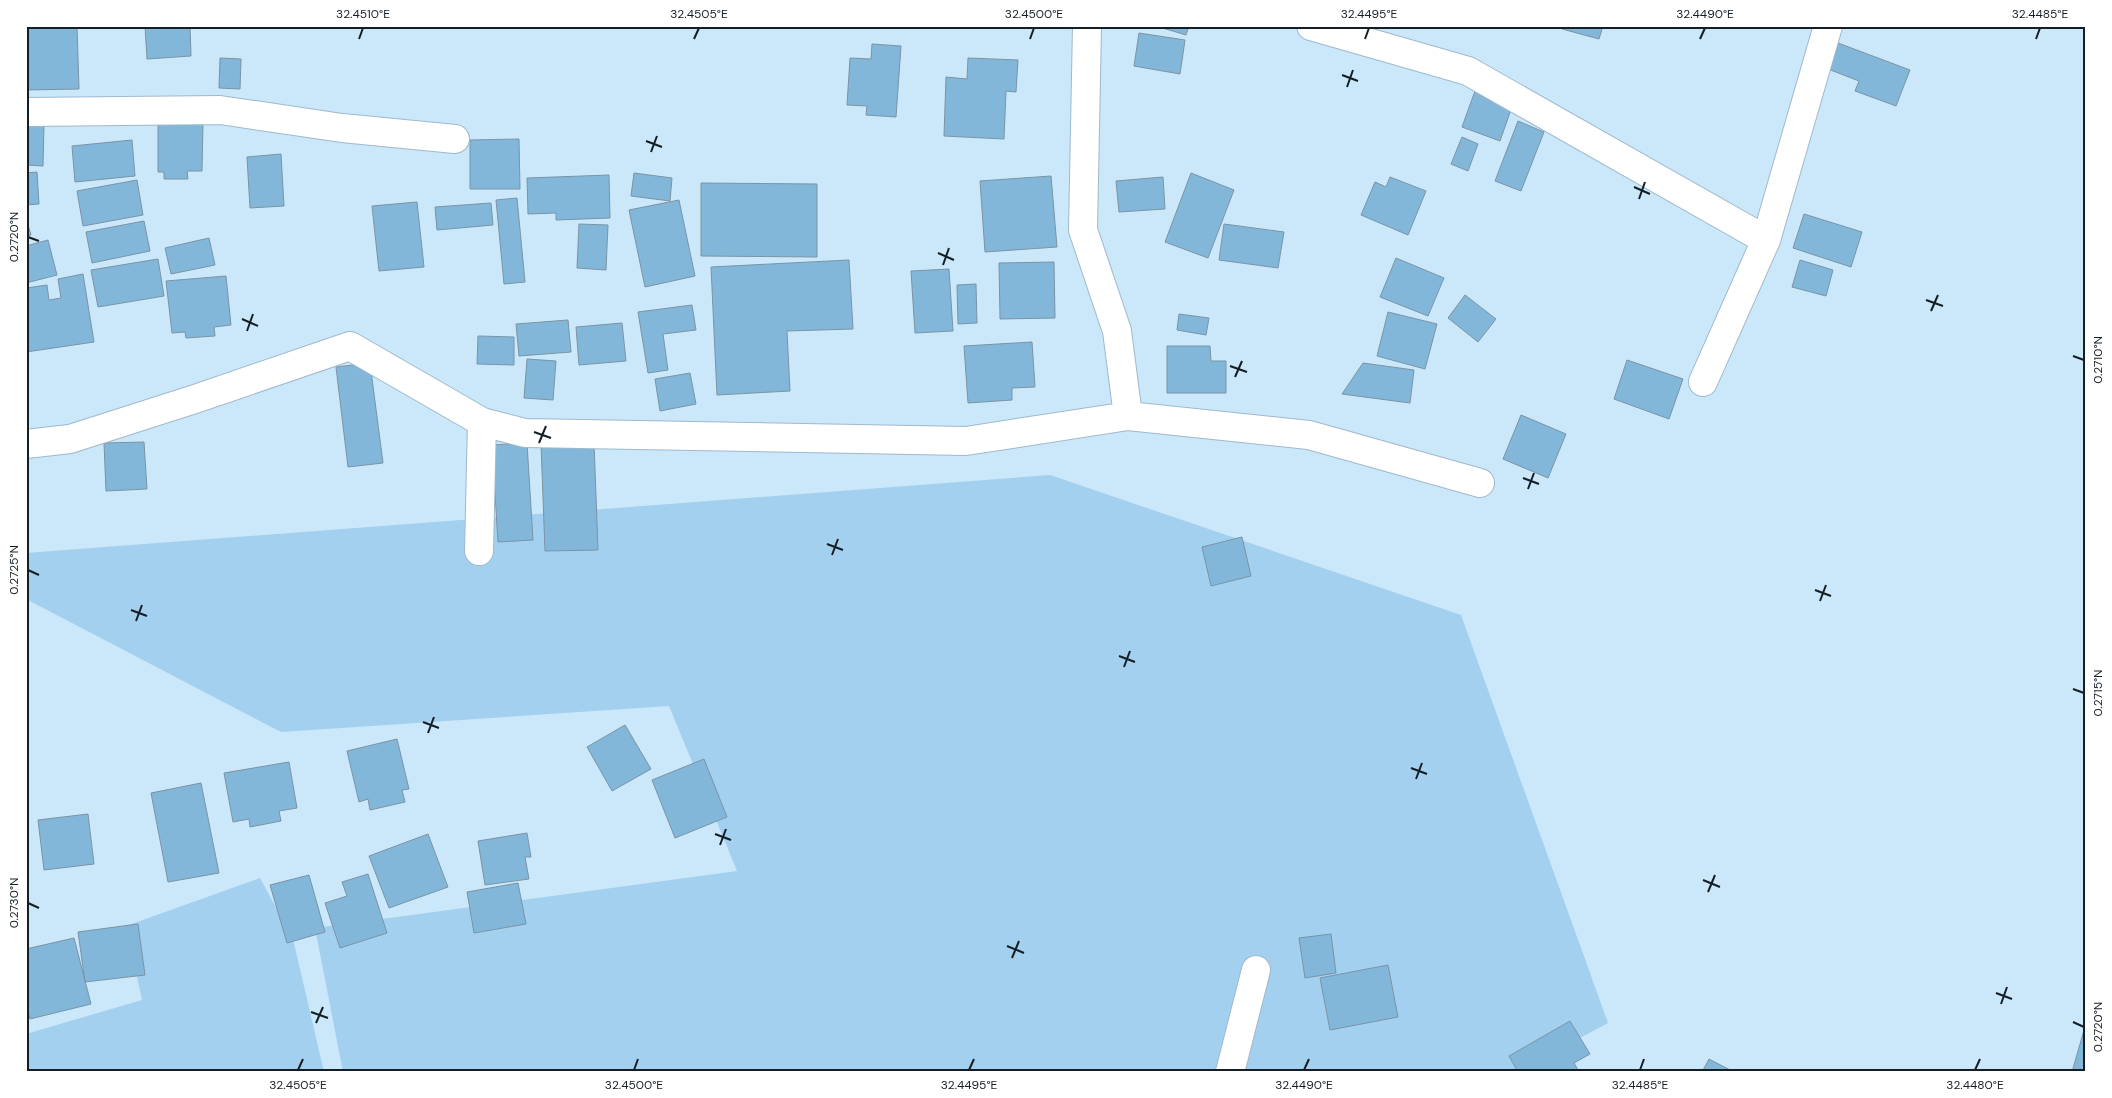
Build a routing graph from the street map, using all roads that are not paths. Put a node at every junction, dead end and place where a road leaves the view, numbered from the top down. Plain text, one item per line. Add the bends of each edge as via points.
1 (1087, 26) edge
2 (1311, 26) edge
3 (1828, 26) edge
4 (26, 112) edge
5 (455, 139) dead end
6 (1766, 240) junction
7 (1703, 382) dead end
8 (1128, 416) junction
9 (482, 422) junction
10 (26, 444) edge
11 (1480, 484) dead end
12 (479, 551) dead end
13 (1256, 970) dead end
14 (1230, 1072) edge

1 - 8 street via 1083,230 1117,331
2 - 6 street via 1468,70
3 - 6 street
4 - 5 street via 220,110 342,128
6 - 7 street
8 - 9 street via 966,442 526,434
8 - 11 street via 1309,435
9 - 10 street via 350,346 70,438
9 - 12 street
13 - 14 street

